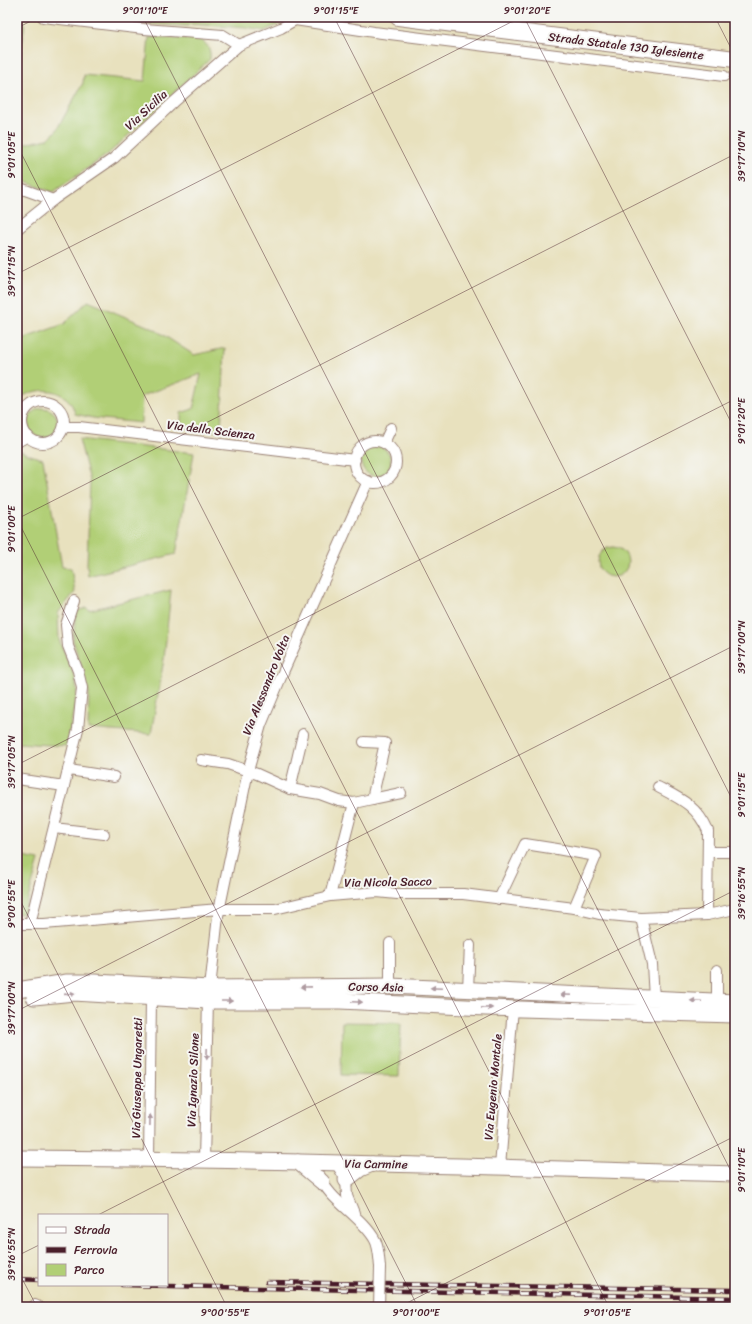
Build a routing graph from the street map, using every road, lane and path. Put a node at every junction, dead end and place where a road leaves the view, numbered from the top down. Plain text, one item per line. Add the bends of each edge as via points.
1 (43, 17) edge
2 (398, 17) edge
3 (484, 17) edge
4 (295, 18) edge
5 (239, 45) junction
6 (735, 49) edge
7 (735, 59) edge
8 (724, 76) dead end
9 (17, 187) edge
10 (53, 200) junction
11 (17, 229) edge
12 (64, 427) junction
13 (391, 428) dead end
14 (28, 436) junction
15 (17, 442) edge
16 (384, 443) junction
17 (355, 460) junction
18 (368, 481) junction
19 (74, 601) dead end
20 (303, 734) dead end
21 (364, 742) dead end
22 (201, 760) dead end
23 (69, 770) junction
24 (248, 771) junction
25 (114, 777) dead end
26 (17, 779) edge
27 (64, 786) junction
28 (658, 787) dead end
29 (290, 789) junction
30 (401, 793) dead end
31 (372, 799) junction
32 (354, 803) junction
33 (54, 828) junction
34 (104, 834) dead end
35 (708, 852) junction
36 (735, 852) edge
37 (330, 896) junction
38 (499, 899) junction
39 (574, 908) junction
40 (220, 909) junction
41 (735, 910) edge
42 (707, 915) junction
43 (641, 918) junction
44 (17, 924) edge
45 (30, 924) junction
46 (390, 943) dead end
47 (470, 945) dead end
48 (717, 970) dead end
49 (390, 986) junction
50 (17, 990) edge
51 (468, 990) junction
52 (209, 995) junction
53 (17, 998) edge
54 (151, 998) junction
55 (654, 999) junction
56 (717, 1001) junction
57 (735, 1002) edge
58 (513, 1008) junction
59 (735, 1015) edge
60 (17, 1158) edge
61 (149, 1159) junction
62 (204, 1160) junction
63 (298, 1162) junction
64 (328, 1163) junction
65 (374, 1164) junction
66 (500, 1167) junction
67 (735, 1174) edge
68 (346, 1180) junction
69 (322, 1182) junction
70 (356, 1217) junction
71 (379, 1307) edge

1 - 5 street via 223,35
2 - 7 main road, Strada Statale 130 Iglesiente
3 - 6 main road, Strada Statale 130 Iglesiente
4 - 5 street, Via Sicilia via 281,28
4 - 8 street via 381,33
5 - 10 street, Via Sicilia via 114,158
9 - 10 street
10 - 11 street, Via Sicilia
12 - 14 street via 57,438 48,442 39,443
12 - 14 street via 62,413 58,407 45,401 38,402 31,405 23,417 22,424
12 - 17 street, Via della Scienza
13 - 16 street
14 - 15 street
16 - 17 street via 371,441 365,444 356,454
16 - 18 street via 394,453 394,471 381,482
17 - 18 street via 357,473
18 - 24 street, Via Alessandro Volta via 281,676 261,725
19 - 23 street via 66,625 68,646 82,688 78,729
20 - 29 street
21 - 31 street via 385,743
22 - 24 street via 228,764
23 - 25 street
23 - 27 street
24 - 29 street
24 - 40 street, Via Alessandro Volta
26 - 27 street
27 - 33 street
28 - 35 street via 693,807 698,813 708,831
29 - 32 street
30 - 31 street
31 - 32 street
32 - 37 street
33 - 34 street
33 - 45 street
35 - 36 street
35 - 42 street
37 - 38 street, Via Nicola Sacco via 376,892 463,894
37 - 40 street, Via Nicola Sacco via 275,909
38 - 39 street, Via Nicola Sacco
38 - 39 street via 525,844 596,856
39 - 43 street, Via Nicola Sacco via 599,914
40 - 45 street, Via Nicola Sacco
40 - 52 street, Via Ignazio Silone
41 - 42 street, Via Nicola Sacco
42 - 43 street, Via Nicola Sacco
43 - 55 street via 652,964
44 - 45 street, Via Nicola Sacco
46 - 49 street
47 - 51 street
48 - 56 street
51 -> 49 street, Corso Asia
49 -> 52 street, Corso Asia
50 - 52 street, Corso Asia via 67,982 94,982
55 -> 51 street, Corso Asia
52 - 54 street, Corso Asia
52 -> 58 street, Corso Asia
52 -> 62 street, Via Ignazio Silone
53 -> 54 street, Corso Asia via 74,993
61 -> 54 street, Via Giuseppe Ungaretti
56 -> 55 street, Corso Asia
56 - 57 street, Corso Asia
58 - 59 street, Corso Asia
58 - 66 street, Via Eugenio Montale
60 - 61 street, Via Carmine
61 - 62 street, Via Carmine
62 - 63 street, Via Carmine
63 - 64 street, Via Carmine
63 - 69 street
64 - 65 street, Via Carmine
64 - 68 street
64 - 69 street via 320,1167
65 - 66 street, Via Carmine
65 - 68 street via 360,1169
66 - 67 street, Via Carmine
68 - 70 street via 347,1196
69 - 70 street
70 - 71 street, bridge via 376,1241 380,1267

